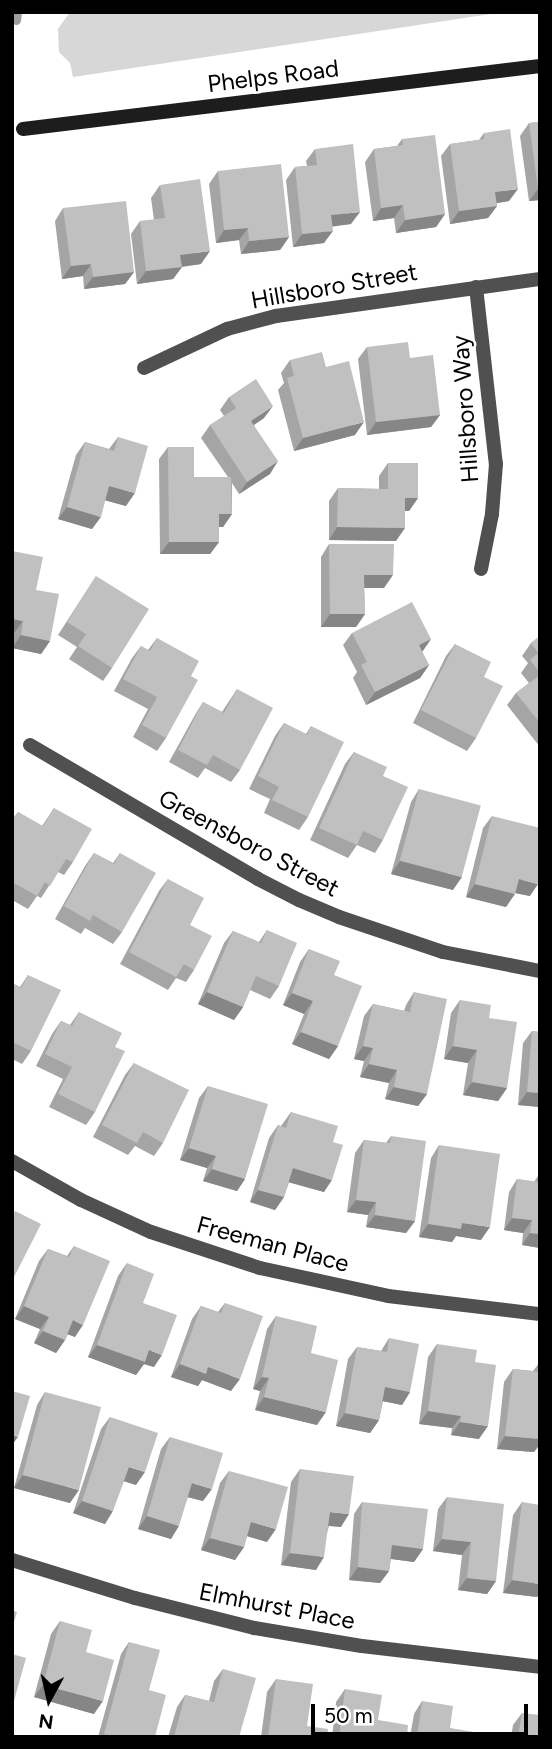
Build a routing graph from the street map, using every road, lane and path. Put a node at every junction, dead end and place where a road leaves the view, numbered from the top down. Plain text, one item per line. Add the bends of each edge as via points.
1 (540, 66) edge
2 (18, 130) edge
3 (540, 279) edge
4 (476, 287) junction
5 (144, 368) dead end
6 (481, 569) dead end
7 (30, 745) dead end
8 (540, 971) edge
9 (12, 1161) edge
10 (540, 1314) edge
11 (12, 1560) edge
12 (540, 1667) edge

1 - 2 street, Phelps Road
3 - 4 street, Hillsboro Street
4 - 5 street, Hillsboro Street via 276,316 227,329
4 - 6 street, Hillsboro Way via 496,464
7 - 8 street, Greensboro Street via 299,900 443,952
9 - 10 street, Freeman Place via 151,1232 247,1265 375,1293
11 - 12 street, Elmhurst Place via 264,1630

